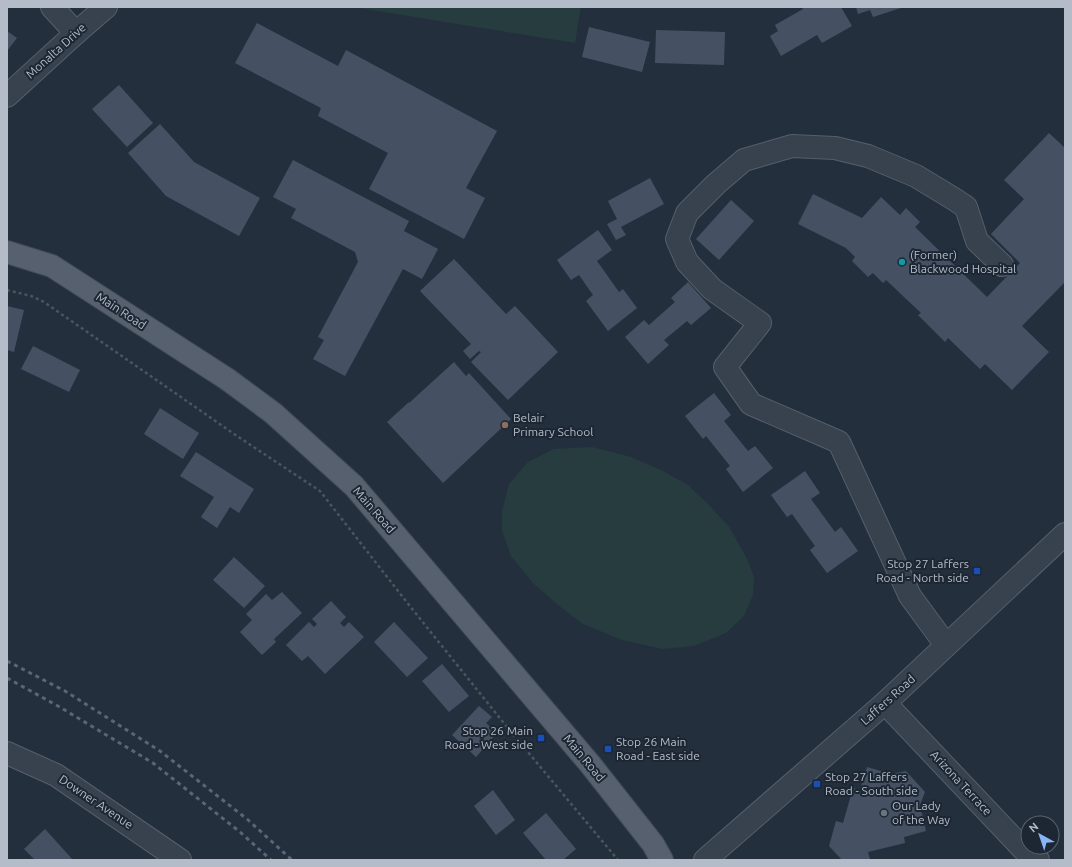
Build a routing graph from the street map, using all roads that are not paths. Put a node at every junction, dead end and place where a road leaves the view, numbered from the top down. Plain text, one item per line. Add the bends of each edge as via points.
1 (52, 7) edge
2 (106, 7) edge
3 (76, 33) junction
4 (7, 96) edge
5 (7, 252) edge
6 (1002, 265) dead end
7 (1065, 534) edge
8 (946, 645) junction
9 (885, 703) junction
10 (7, 753) edge
11 (180, 860) edge
12 (662, 860) edge
13 (705, 860) edge
14 (1038, 860) edge

1 - 3 street
2 - 3 street, Monalta Drive
3 - 4 street, Monalta Drive
5 - 12 main road, Main Road via 52,266 227,379 273,413 354,486 590,764 653,844
6 - 8 street via 977,241 966,207 954,198 916,176 868,156 836,148 792,146 744,160 687,213 677,239 687,262 712,288 760,323 725,367 751,404 839,442 910,596
7 - 8 street, Laffers Road
8 - 9 street, Laffers Road
9 - 13 street, Laffers Road
9 - 14 street, Arizona Terrace via 1026,852
10 - 11 street, Downer Avenue via 56,775

